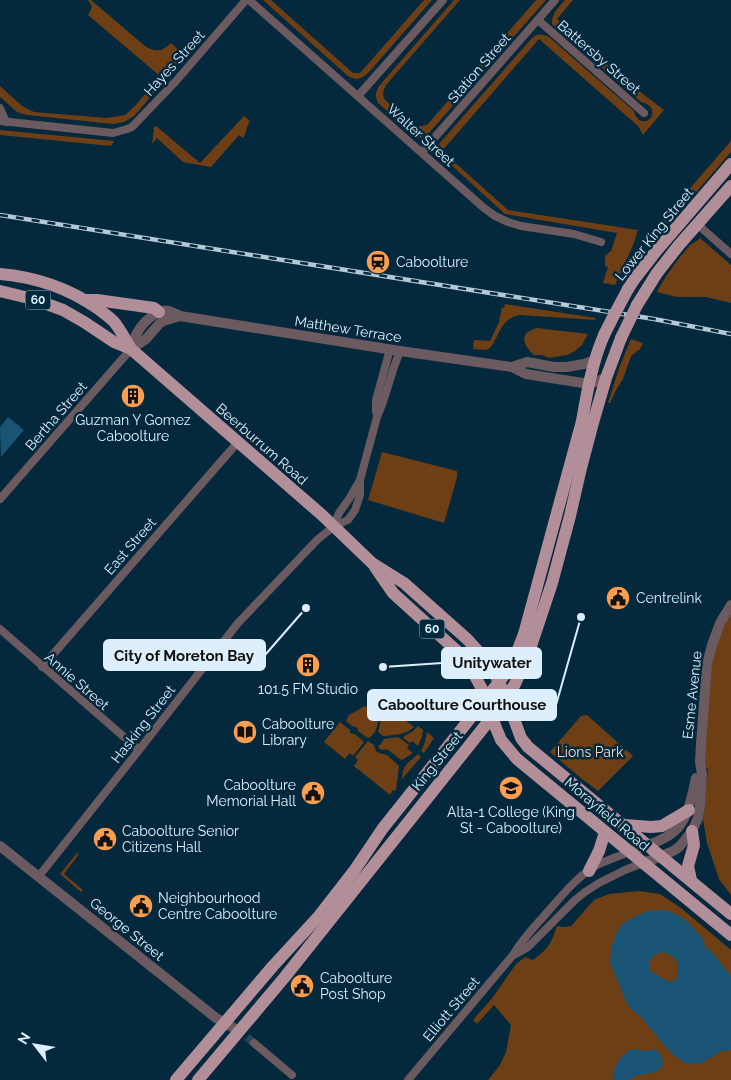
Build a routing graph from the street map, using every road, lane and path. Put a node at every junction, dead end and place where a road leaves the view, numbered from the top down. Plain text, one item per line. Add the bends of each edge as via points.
1 (248, 0) edge
2 (443, 0) edge
3 (555, 0) edge
4 (538, 20) junction
5 (358, 96) junction
6 (0, 108) edge
7 (644, 113) dead end
8 (3, 121) edge
9 (422, 152) junction
10 (731, 164) edge
11 (731, 186) edge
12 (697, 224) junction
13 (601, 242) dead end
14 (731, 254) edge
15 (0, 274) edge
16 (0, 291) edge
17 (84, 300) junction
18 (159, 312) junction
19 (180, 316) junction
20 (131, 349) junction
21 (395, 350) junction
22 (595, 360) junction
23 (512, 367) junction
24 (606, 378) junction
25 (589, 384) junction
26 (238, 442) junction
27 (0, 499) edge
28 (333, 527) junction
29 (372, 563) junction
30 (731, 605) edge
31 (0, 629) edge
32 (42, 667) junction
33 (499, 682) junction
34 (506, 697) junction
35 (486, 699) junction
36 (492, 717) junction
37 (139, 750) junction
38 (700, 762) junction
39 (689, 810) junction
40 (625, 825) junction
41 (605, 832) junction
42 (692, 832) junction
43 (0, 846) edge
44 (649, 846) junction
45 (630, 852) junction
46 (662, 856) junction
47 (643, 863) junction
48 (589, 871) junction
49 (39, 876) junction
50 (691, 880) junction
51 (731, 914) edge
52 (731, 935) edge
53 (513, 955) junction
54 (224, 1023) junction
55 (243, 1034) junction
56 (254, 1043) tunnel mouth
57 (292, 1075) dead end
58 (176, 1080) edge
59 (198, 1080) edge
60 (408, 1080) edge

1 - 5 street, Walter Street
1 - 8 street, Hayes Street via 132,127 113,133
2 - 5 street
3 - 4 street, Station Street
4 - 7 street, Battersby Street
4 - 9 street, Station Street
5 - 9 street, Walter Street
6 - 8 street
9 - 13 street, Walter Street via 484,208 508,222
10 - 22 main road, Lower King Street, bridge via 636,277 612,319
11 - 12 main road, Lower King Street
12 - 14 street
12 - 24 main road, Lower King Street, bridge via 645,292 621,338
15 - 17 main road, Beerburrum Road / 60 via 45,283
16 - 20 main road, Beerburrum Road / 60 via 33,298 63,310
17 - 18 main road via 154,308
17 - 20 main road, Beerburrum Road / 60 via 114,322
18 - 19 street, Matthew Terrace via 170,311
18 - 20 street via 147,320
19 - 20 street via 160,323 146,339
19 - 21 street, Matthew Terrace
20 - 26 main road, Beerburrum Road / 60
20 - 27 street, Bertha Street
21 - 23 street, Matthew Terrace
21 - 28 street via 394,367 360,480
22 - 23 street, Matthew Terrace via 567,367 527,362
22 - 25 main road, Lower King Street
23 - 25 street, Matthew Terrace via 526,374
24 - 25 street, Matthew Terrace
24 - 34 main road, King Street via 552,583 526,660
25 - 33 main road, King Street via 580,429 524,634 512,665
26 - 28 main road, Beerburrum Road / 60
26 - 32 street, East Street
28 - 29 main road, Beerburrum Road / 60
28 - 37 street, Hasking Street via 251,608
29 - 33 main road, Beerburrum Road / 60 via 404,583 467,639
29 - 35 main road, Beerburrum Road / 60 via 393,593 458,652 477,678
30 - 38 street, Esme Avenue via 720,623 707,664
31 - 32 street, Annie Street
32 - 37 street, Annie Street
33 - 34 main road, Morayfield Road / 60
33 - 35 main road, King Street
34 - 36 main road, King Street
34 - 40 main road, Morayfield Road / 60 via 521,738 528,747
35 - 36 main road, Morayfield Road / 60
35 - 54 main road, King Street via 319,916
36 - 41 main road, Morayfield Road / 60 via 502,740 517,759
36 - 55 main road, King Street
37 - 49 street, Hasking Street
38 - 39 street, Esme Avenue
38 - 42 street, Esme Avenue via 700,806
39 - 40 main road via 662,826
39 - 44 street, Esme Avenue via 676,831
40 - 44 main road, Morayfield Road / 60
41 - 45 main road, Morayfield Road / 60
41 - 48 main road
42 - 46 street, Esme Avenue via 680,846
42 - 50 main road via 694,845 688,866
43 - 49 street, George Street
44 - 45 street, Esme Avenue
44 - 46 main road, Morayfield Road / 60
45 - 47 main road, Morayfield Road / 60
45 - 48 street, Elliott Street
46 - 47 street, Esme Avenue
46 - 50 main road, Morayfield Road / 60
47 - 52 main road, Morayfield Road / 60
47 - 53 street, Elliott Street via 585,892 528,947
48 - 53 street, Elliott Street via 559,899 522,940
49 - 54 street, George Street
50 - 51 main road, Morayfield Road / 60
53 - 60 street, Elliott Street
54 - 55 street, George Street
54 - 58 main road, King Street
55 - 59 main road, King Street
56 - 57 street

